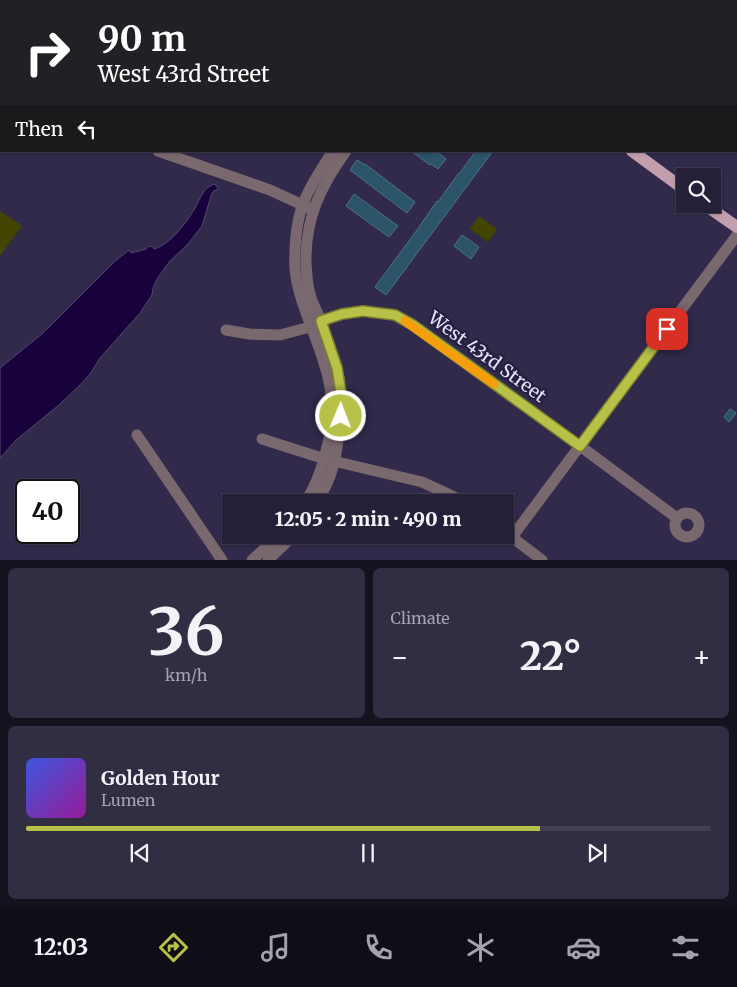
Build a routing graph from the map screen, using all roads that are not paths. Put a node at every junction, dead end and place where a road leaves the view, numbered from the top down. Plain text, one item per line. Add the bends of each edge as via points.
1 (161, 152) edge
2 (332, 152) edge
3 (345, 152) edge
4 (633, 152) edge
5 (676, 183) edge
6 (308, 207) junction
7 (716, 213) edge
8 (737, 228) edge
9 (737, 235) edge
10 (321, 321) junction
11 (310, 327) junction
12 (226, 330) dead end
13 (137, 435) dead end
14 (262, 439) dead end
15 (580, 446) junction
16 (330, 460) junction
17 (309, 494) edge
18 (322, 494) edge
19 (448, 494) edge
20 (677, 518) dead end
21 (514, 529) edge
22 (514, 539) edge
23 (270, 544) edge
24 (285, 544) edge
25 (222, 560) edge
26 (252, 560) edge
27 (268, 560) edge
28 (542, 560) edge

1 - 6 street via 270,190
2 - 6 street via 314,181
3 - 6 street
4 - 5 main road
6 - 10 street via 307,276 310,295
6 - 11 street via 299,221 295,248 300,294
7 - 8 main road
9 - 15 street
10 - 11 street, West 43rd Street
10 - 15 street, West 43rd Street via 363,311 395,315
10 - 16 street via 337,368 342,399 338,450
11 - 12 street, West 43rd Street via 280,335
11 - 16 street via 330,382
13 - 25 street
14 - 16 street
15 - 20 street, West 43rd Street
15 - 21 street
16 - 17 street
16 - 18 street
16 - 19 street via 422,482
22 - 28 street
23 - 26 street
24 - 27 street

